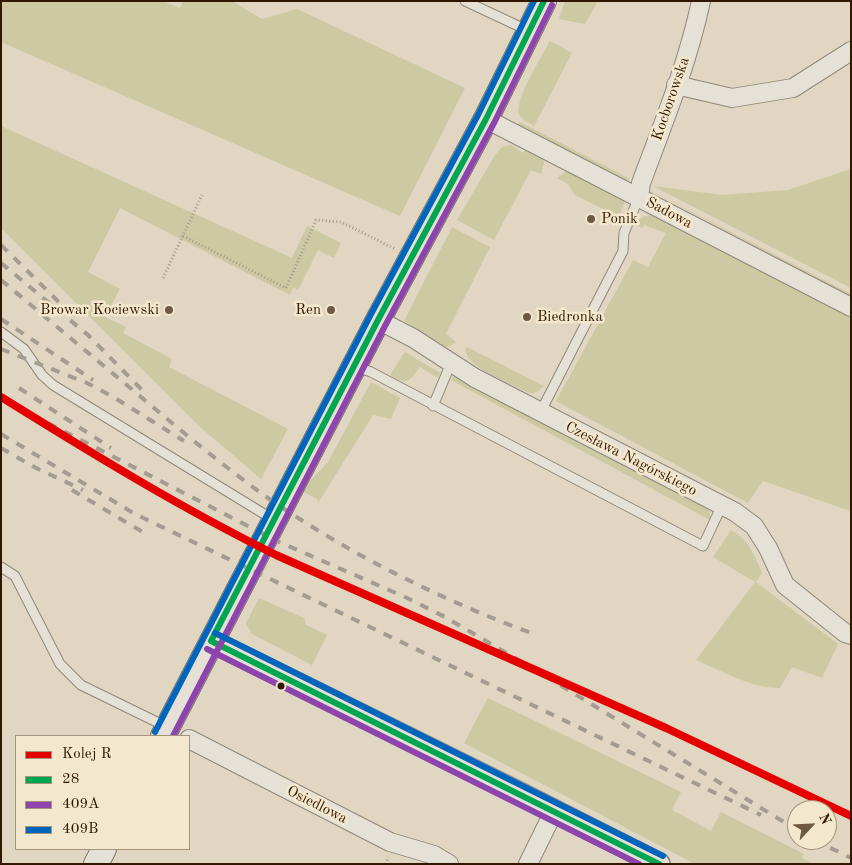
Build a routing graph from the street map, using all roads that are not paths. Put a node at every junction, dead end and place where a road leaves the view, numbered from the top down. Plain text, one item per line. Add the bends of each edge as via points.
1 (465, 1) edge
2 (544, 1) edge
3 (701, 1) edge
4 (530, 31) junction
5 (851, 51) edge
6 (676, 85) junction
7 (486, 120) junction
8 (639, 197) junction
9 (851, 307) edge
10 (378, 320) junction
11 (1, 332) edge
12 (451, 363) junction
13 (355, 366) junction
14 (433, 406) junction
15 (540, 413) junction
16 (722, 505) junction
17 (274, 520) junction
18 (1, 567) edge
19 (851, 635) edge
20 (211, 641) junction
21 (171, 733) edge
22 (190, 739) edge
23 (554, 811) junction
24 (103, 850) edge
25 (96, 864) edge
26 (449, 864) edge
27 (528, 864) edge
28 (659, 864) edge

1 - 4 lane
2 - 4 main road
3 - 6 street, Kocborowska
4 - 7 main road
5 - 6 street via 793,88 732,98
6 - 8 street, Kocborowska
7 - 8 street, Sadowa
7 - 10 main road
8 - 9 street, Sadowa
8 - 15 lane via 624,233 623,251
10 - 12 street, Czesława Nagórskiego
10 - 13 main road
11 - 17 lane via 24,349 53,386
12 - 14 lane
12 - 15 street, Czesława Nagórskiego
13 - 14 lane
13 - 17 main road
14 - 16 lane via 703,546
15 - 16 street, Czesława Nagórskiego
16 - 19 street, Czesława Nagórskiego via 754,526 785,585
17 - 20 main road
18 - 21 lane via 16,576 60,664 81,685
20 - 21 main road
20 - 23 street
22 - 26 street, Osiedlowa via 390,842 434,855
23 - 27 street
23 - 28 street
24 - 25 main road

